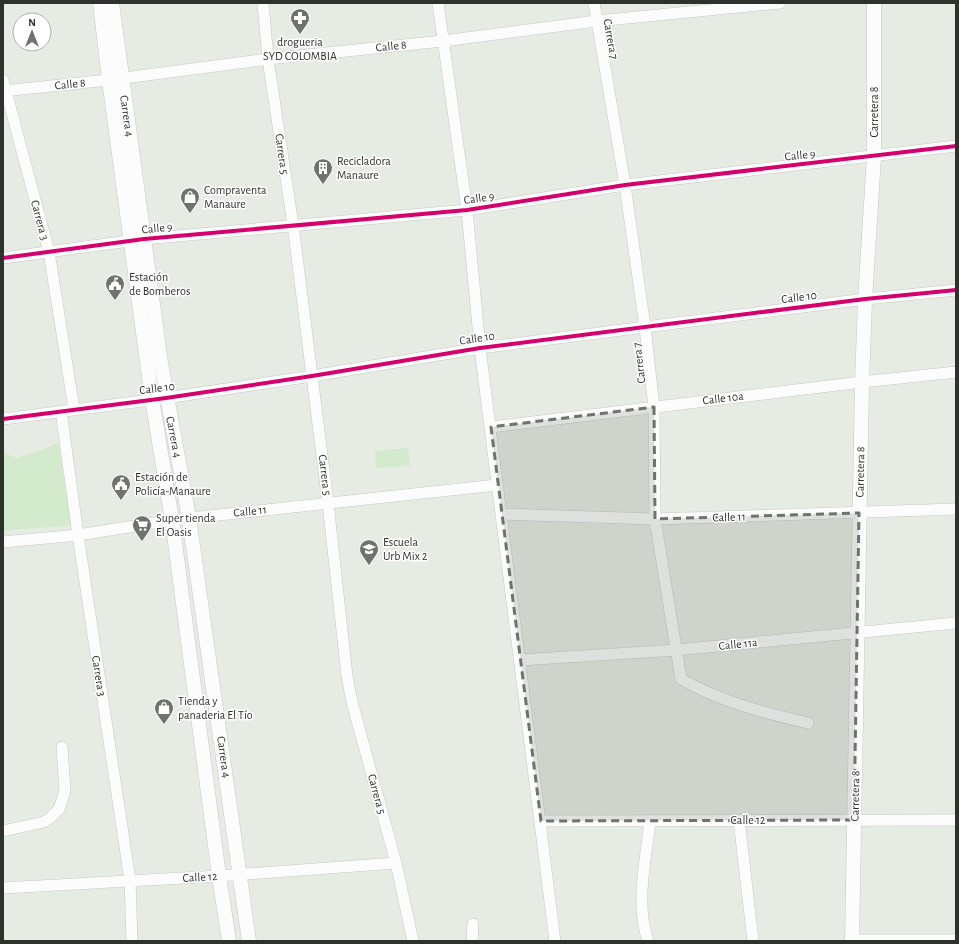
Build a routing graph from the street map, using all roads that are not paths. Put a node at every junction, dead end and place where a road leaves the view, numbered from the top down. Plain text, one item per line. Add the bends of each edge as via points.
1 (100, 3) edge
2 (112, 3) edge
3 (263, 3) edge
4 (438, 3) edge
5 (594, 3) edge
6 (780, 3) edge
7 (874, 3) edge
8 (597, 22) junction
9 (443, 41) junction
10 (268, 59) junction
11 (115, 79) junction
12 (4, 87) edge
13 (956, 146) edge
14 (874, 157) junction
15 (626, 185) junction
16 (467, 210) junction
17 (293, 225) junction
18 (138, 240) junction
19 (49, 252) junction
20 (3, 258) edge
21 (956, 290) edge
22 (865, 299) junction
23 (645, 327) junction
24 (480, 348) junction
25 (956, 372) edge
26 (312, 376) junction
27 (862, 382) junction
28 (166, 398) junction
29 (152, 399) junction
30 (654, 406) junction
31 (74, 410) junction
32 (61, 411) junction
33 (3, 419) edge
34 (491, 427) junction
35 (497, 485) junction
36 (328, 503) junction
37 (956, 509) edge
38 (860, 513) junction
39 (502, 514) junction
40 (190, 518) junction
41 (655, 519) junction
42 (172, 520) junction
43 (78, 535) junction
44 (3, 542) edge
45 (956, 623) edge
46 (857, 632) junction
47 (677, 650) junction
48 (520, 660) junction
49 (808, 724) dead end
50 (62, 747) dead end
51 (739, 820) junction
52 (854, 820) junction
53 (956, 820) edge
54 (541, 821) junction
55 (650, 821) junction
56 (3, 831) edge
57 (396, 863) junction
58 (240, 874) junction
59 (219, 876) junction
60 (130, 880) junction
61 (3, 888) edge
62 (473, 924) dead end
63 (852, 940) edge
64 (876, 940) edge
65 (956, 940) edge
66 (132, 941) edge
67 (229, 941) edge
68 (249, 941) edge
69 (413, 941) edge
70 (472, 941) edge
71 (556, 941) edge
72 (648, 941) edge
73 (753, 941) edge

1 - 11 street, Carrera 4
2 - 11 street, Carrera 4
3 - 10 street, Carrera 5
4 - 9 street
5 - 8 street, Carrera 7
6 - 8 street, Calle 8
7 - 14 street, Carretera 8
8 - 9 street, Calle 8
8 - 15 street, Carrera 7
9 - 10 street, Calle 8
9 - 16 street
10 - 11 street, Calle 8
10 - 17 street, Carrera 5
11 - 12 street, Calle 8
11 - 18 street, Carrera 4
12 - 19 street, Carrera 3
13 - 14 street, Calle 9
14 - 15 street, Calle 9
14 - 22 street, Carretera 8
15 - 16 street, Calle 9
15 - 23 street, Carrera 7
16 - 17 street, Calle 9
16 - 24 street
17 - 18 street, Calle 9
17 - 26 street, Carrera 5
18 - 19 street, Calle 9
18 - 28 street, Carrera 4
18 - 29 street, Carrera 4
19 - 20 street, Calle 9
19 - 31 street, Carrera 3
21 - 22 street, Calle 10
22 - 23 street, Calle 10
22 - 27 street, Carretera 8
23 - 24 street, Calle 10
23 - 30 street, Carrera 7
24 - 26 street, Calle 10
24 - 34 street
25 - 27 street, Calle 10a
26 - 28 street, Calle 10
26 - 36 street, Carrera 5
27 - 30 street, Calle 10a
27 - 38 street, Carretera 8
28 - 29 street, Calle 10
28 - 40 street, Carrera 4
29 - 31 street, Calle 10
29 - 42 street, Carrera 4
30 - 34 street, Calle 10a
30 - 41 street, Carrera 7
31 - 32 street, Calle 10
32 - 33 street, Calle 10
32 - 43 street, Carrera 3
34 - 35 street
35 - 36 street, Calle 11
35 - 39 street
36 - 40 street, Calle 11
36 - 57 street, Carrera 5 via 347,676
37 - 38 street, Calle 11
38 - 41 street, Calle 11
38 - 46 street, Carretera 8
39 - 41 street, Calle 11
39 - 48 street
40 - 42 street, Calle 11
40 - 58 street, Carrera 4
41 - 47 street, Carrera 7
42 - 43 street, Calle 11
42 - 59 street, Carrera 4
43 - 44 street, Calle 11
43 - 60 street, Carrera 3
45 - 46 street, Calle 11a
46 - 47 street, Calle 11a
46 - 52 street, Carretera 8
47 - 48 street, Calle 11a
47 - 49 street, Carrera 7 via 681,680 726,700
48 - 54 street
50 - 56 street via 65,791 58,809 44,822
51 - 52 street, Calle 12
51 - 55 street, Calle 12
51 - 73 street
52 - 53 street, Calle 12
52 - 63 street, Carretera 8
54 - 55 street, Calle 12
54 - 71 street
55 - 72 street via 641,903 643,927
57 - 58 street, Calle 12
57 - 69 street, Carrera 5
58 - 59 street, Calle 12
58 - 68 street, Carrera 4
59 - 60 street, Calle 12
59 - 67 street, Carrera 4
60 - 61 street, Calle 12
60 - 66 street, Carrera 3
62 - 70 street
63 - 64 street
64 - 65 street

